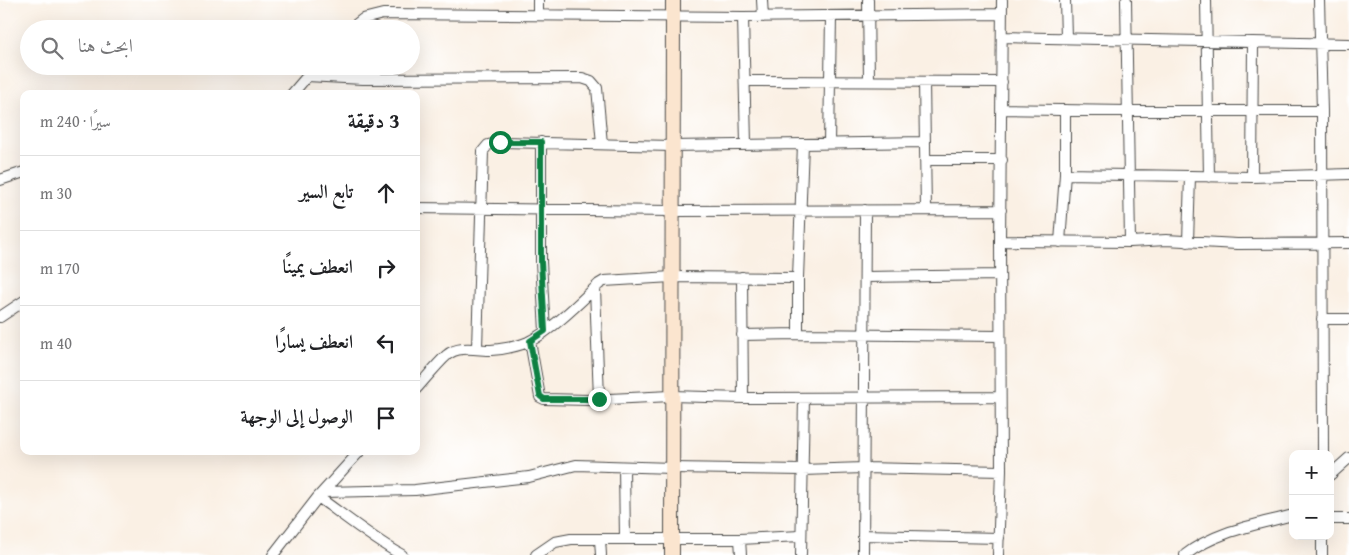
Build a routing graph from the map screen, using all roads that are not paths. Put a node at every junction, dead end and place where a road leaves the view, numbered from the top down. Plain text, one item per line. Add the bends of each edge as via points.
1 (538, 0) edge
2 (673, 0) edge
3 (762, 0) edge
4 (868, 0) edge
5 (1002, 0) edge
6 (1065, 0) edge
7 (1126, 0) edge
8 (1206, 0) edge
9 (1319, 0) edge
10 (538, 14) junction
11 (1002, 14) junction
12 (868, 15) junction
13 (673, 16) junction
14 (831, 16) junction
15 (743, 17) junction
16 (763, 17) junction
17 (362, 20) edge
18 (1002, 37) junction
19 (1066, 38) junction
20 (1127, 40) junction
21 (1207, 42) junction
22 (1253, 43) junction
23 (1320, 44) junction
24 (1349, 44) edge
25 (307, 76) joint
26 (869, 80) junction
27 (744, 81) junction
28 (831, 81) junction
29 (924, 82) junction
30 (1002, 82) junction
31 (295, 90) edge
32 (1002, 109) junction
33 (1066, 110) junction
34 (1128, 111) junction
35 (1322, 111) junction
36 (1208, 112) junction
37 (1251, 112) junction
38 (541, 142) junction
39 (925, 142) junction
40 (602, 144) junction
41 (746, 144) junction
42 (803, 144) junction
43 (829, 144) junction
44 (672, 146) junction
45 (925, 160) junction
46 (1002, 160) junction
47 (20, 173) edge
48 (1065, 174) junction
49 (1349, 174) edge
50 (1128, 175) junction
51 (1322, 175) junction
52 (1190, 176) junction
53 (1208, 177) junction
54 (1252, 177) junction
55 (0, 180) edge
56 (420, 208) edge
57 (481, 209) junction
58 (541, 210) junction
59 (802, 210) junction
60 (865, 210) junction
61 (926, 210) junction
62 (1001, 210) junction
63 (672, 211) junction
64 (1000, 241) junction
65 (1060, 242) junction
66 (1130, 242) junction
67 (1188, 242) junction
68 (1321, 243) junction
69 (1349, 243) edge
70 (1000, 275) junction
71 (672, 277) junction
72 (865, 277) junction
73 (742, 278) junction
74 (798, 278) junction
75 (595, 288) junction
76 (20, 304) edge
77 (0, 317) edge
78 (1322, 319) junction
79 (1349, 319) edge
80 (545, 331) junction
81 (798, 334) junction
82 (742, 335) junction
83 (865, 336) junction
84 (1000, 336) junction
85 (530, 341) junction
86 (477, 348) junction
87 (420, 385) edge
88 (671, 396) junction
89 (865, 397) junction
90 (1000, 397) junction
91 (743, 398) junction
92 (804, 398) junction
93 (599, 399) junction
94 (1323, 450) edge
95 (356, 455) edge
96 (1349, 458) edge
97 (624, 467) junction
98 (672, 468) junction
99 (864, 468) junction
100 (802, 470) junction
101 (1000, 471) junction
102 (1334, 471) edge
103 (321, 494) junction
104 (1289, 515) edge
105 (1334, 519) edge
106 (1349, 519) edge
107 (863, 535) junction
108 (800, 536) junction
109 (672, 538) junction
110 (998, 538) junction
111 (600, 539) junction
112 (625, 539) junction
113 (740, 539) junction
114 (1322, 540) edge
115 (273, 555) edge
116 (402, 555) edge
117 (536, 555) edge
118 (601, 555) edge
119 (672, 555) edge
120 (741, 555) edge
121 (801, 555) edge
122 (863, 555) edge
123 (998, 555) edge
124 (1184, 555) edge
125 (1322, 555) edge

1 - 10 street
2 - 13 street
3 - 16 street
4 - 12 street
5 - 11 street
6 - 19 street
7 - 20 street
8 - 21 street
9 - 23 street
10 - 13 street
10 - 17 street via 383,14
11 - 12 street
11 - 18 street
12 - 14 street
12 - 26 street
13 - 15 street
13 - 44 street
14 - 16 street
14 - 28 street
15 - 16 street
15 - 27 street
18 - 19 street
18 - 30 street
19 - 20 street
20 - 21 street
20 - 34 street
21 - 22 street
21 - 36 street
22 - 23 street
22 - 37 street
23 - 24 street
23 - 35 street
25 - 31 street
25 - 40 street via 363,79 582,78 597,88
26 - 28 street
26 - 29 street
27 - 28 street
27 - 41 street
28 - 43 street
29 - 30 street
29 - 39 street
30 - 32 street
32 - 33 street
32 - 46 street
33 - 34 street
33 - 48 street
34 - 36 street
34 - 50 street
35 - 37 street
35 - 51 street
36 - 37 street
36 - 53 street
37 - 54 street
38 - 40 street
38 - 57 street via 488,145 483,151
38 - 58 street
39 - 43 street
39 - 45 street
40 - 44 street
41 - 42 street
41 - 44 street
42 - 43 street
42 - 59 street
44 - 63 street
45 - 46 street
45 - 61 street
46 - 62 street
47 - 55 street
48 - 50 street
48 - 65 street
49 - 51 street
50 - 52 street
50 - 66 street
51 - 54 street
51 - 68 street
52 - 53 street
52 - 67 street
53 - 54 street
56 - 57 street
57 - 58 street
57 - 86 street
58 - 63 street
58 - 80 street
59 - 60 street
59 - 63 street
59 - 74 street
60 - 61 street
60 - 72 street
61 - 62 street
62 - 64 street
63 - 71 street
64 - 65 street
64 - 70 street
65 - 66 street
66 - 67 street
67 - 68 street
68 - 69 street
68 - 78 street
70 - 72 street
70 - 84 street
71 - 73 street
71 - 75 street via 604,281
71 - 88 street
72 - 83 street
73 - 74 street
73 - 82 street
74 - 81 street
75 - 80 street
75 - 93 street
76 - 77 street
78 - 79 street
78 - 94 street
80 - 85 street
81 - 82 street
81 - 83 street
82 - 91 street
83 - 84 street
83 - 89 street
84 - 90 street
85 - 86 street via 513,348
85 - 93 street via 541,399
86 - 87 street via 448,354
88 - 91 street
88 - 93 street
88 - 98 street
89 - 90 street
89 - 92 street
89 - 99 street
90 - 101 street
91 - 92 street
92 - 100 street
95 - 103 street
96 - 102 street
97 - 98 street
97 - 103 street via 576,465 529,477 415,490
97 - 112 street
98 - 100 street
98 - 109 street
99 - 100 street
99 - 101 street
99 - 107 street
100 - 108 street
101 - 110 street
103 - 115 street
103 - 116 street via 384,545
104 - 124 street via 1212,538
105 - 106 street
107 - 110 street
107 - 122 street
108 - 113 street
108 - 121 street
109 - 112 street
109 - 113 street
109 - 119 street
110 - 123 street
111 - 112 street
111 - 117 street via 555,542
111 - 118 street
113 - 120 street
114 - 125 street

